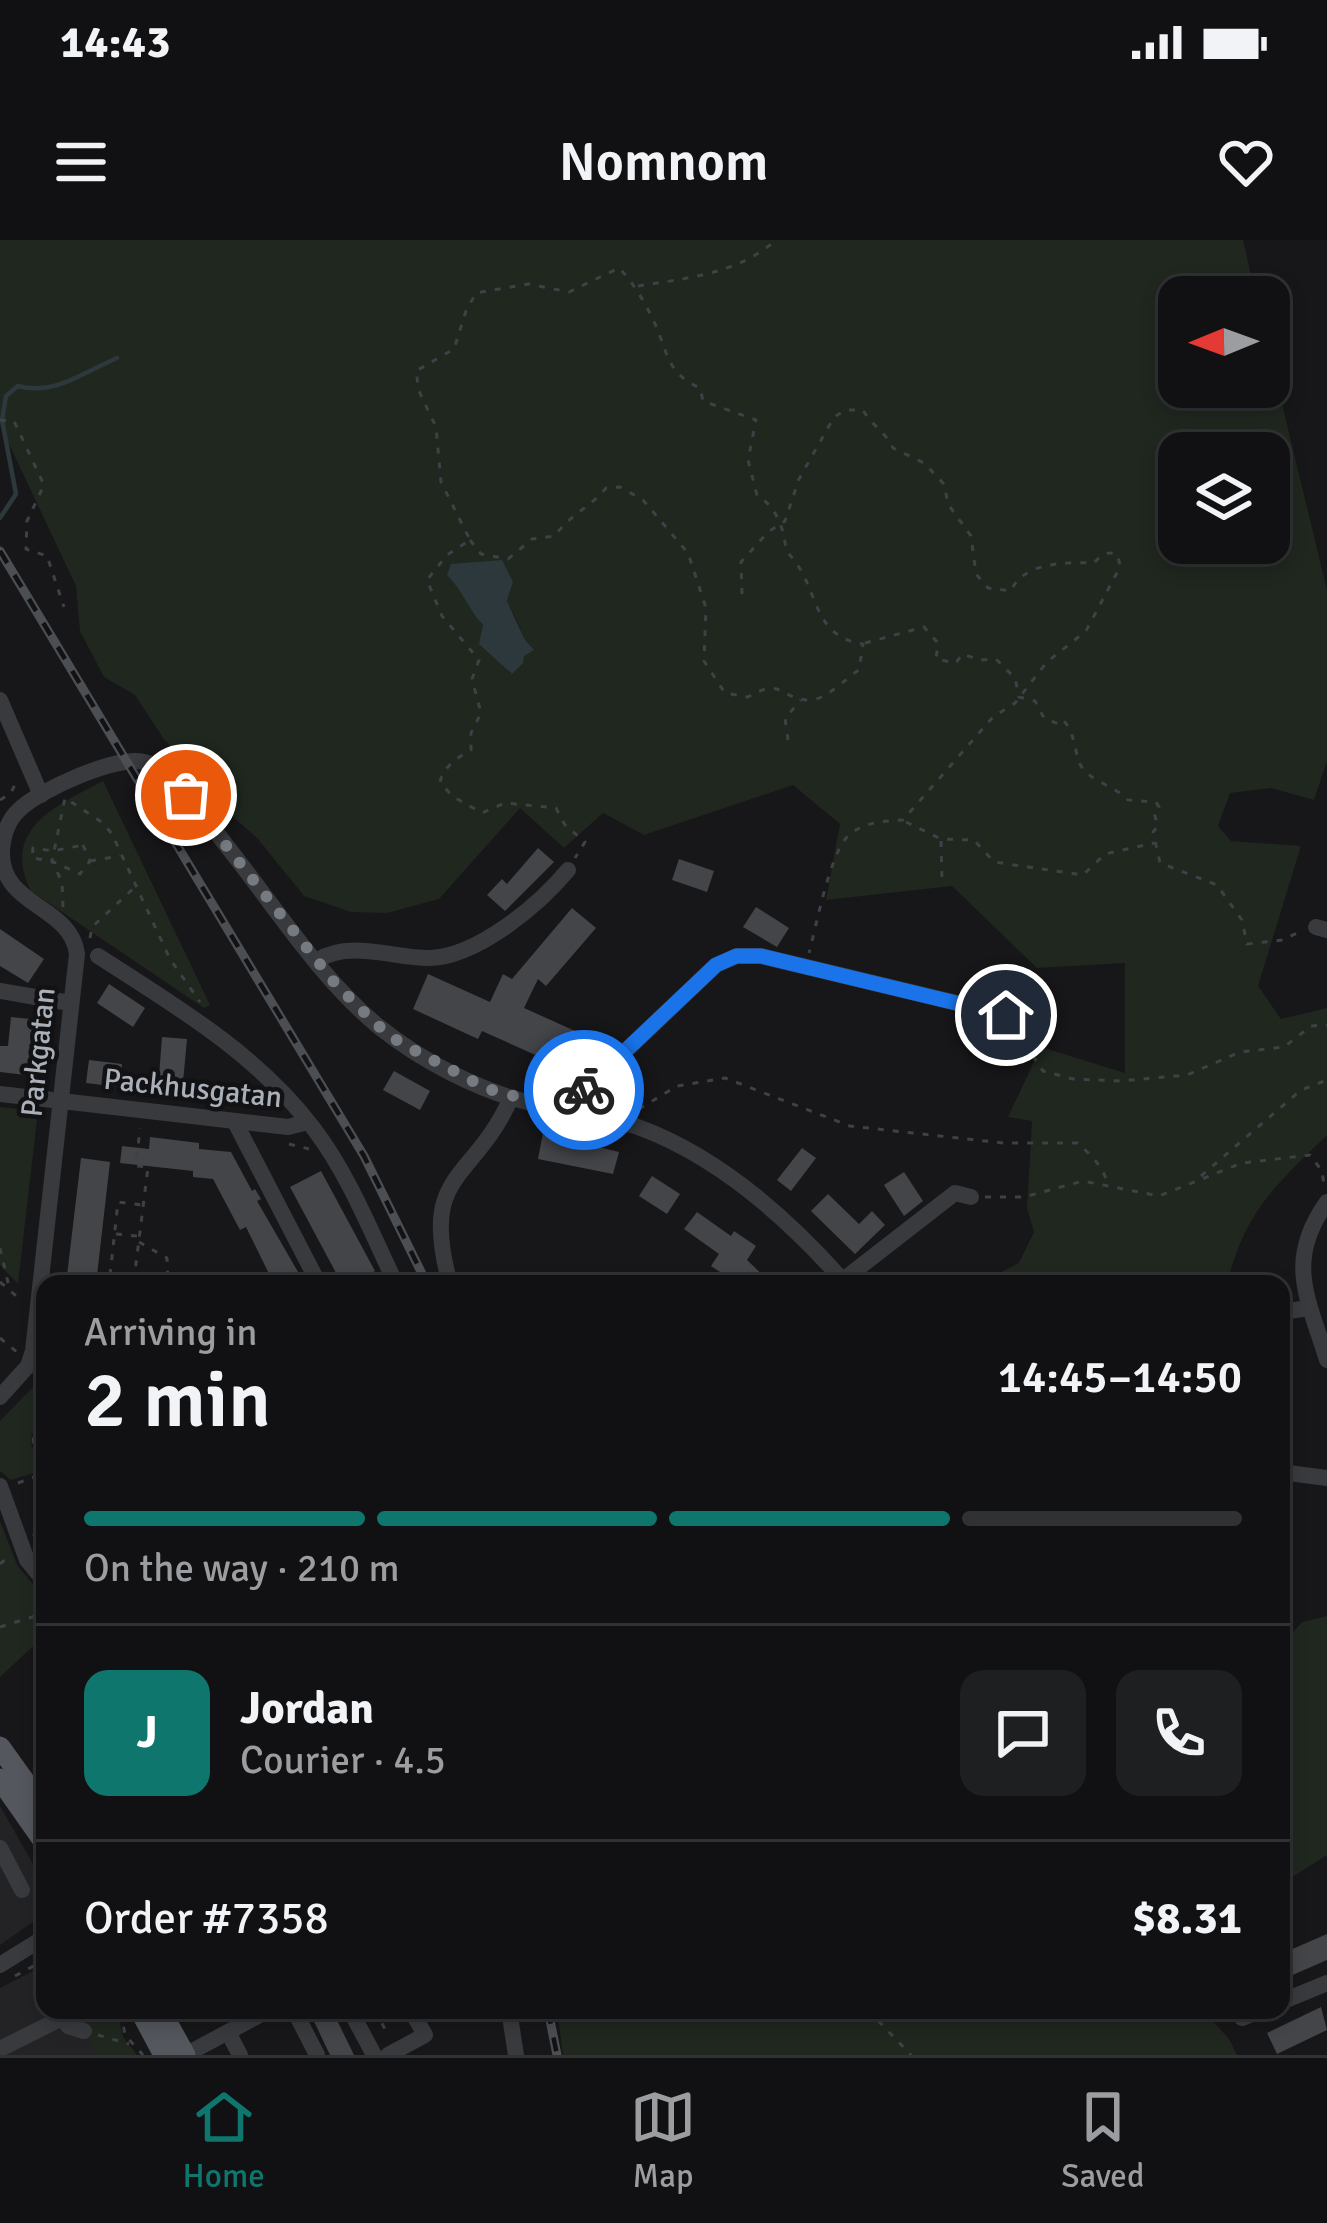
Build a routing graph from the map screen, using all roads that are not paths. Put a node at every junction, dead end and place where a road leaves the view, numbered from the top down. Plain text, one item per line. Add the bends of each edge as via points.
1 (0, 700) edge
2 (6, 728) edge
3 (41, 795) junction
4 (1, 839) edge
5 (0, 861) edge
6 (568, 870) road end
7 (98, 956) dead end
8 (318, 960) junction
9 (0, 991) edge
10 (70, 1004) junction
11 (1006, 1015) road end
12 (0, 1094) edge
13 (512, 1098) junction
14 (59, 1102) junction
15 (571, 1111) junction
16 (308, 1122) junction
17 (236, 1124) dead end
18 (971, 1197) road end
19 (1327, 1201) edge
20 (40, 1275) edge
21 (314, 1275) edge
22 (392, 1275) edge
23 (449, 1275) edge
24 (837, 1275) edge
25 (853, 1275) edge
26 (1309, 1308) junction
27 (1290, 1311) edge
28 (36, 1315) edge
29 (32, 1352) edge
30 (1327, 1360) edge
31 (0, 1397) edge
32 (1290, 1473) edge
33 (1327, 1478) edge
34 (5, 1486) edge
35 (36, 1571) edge
36 (0, 1747) edge
37 (1, 1782) edge
38 (36, 1797) edge
39 (36, 1831) edge
40 (0, 1848) edge
41 (22, 1890) dead end
42 (36, 1945) edge
43 (8, 1971) edge
44 (1327, 1982) edge
45 (1290, 1998) edge
46 (55, 2019) edge
47 (66, 2019) edge
48 (145, 2019) edge
49 (165, 2019) edge
50 (252, 2019) edge
51 (298, 2019) edge
52 (355, 2019) edge
53 (416, 2019) edge
54 (510, 2019) edge
55 (84, 2032) road end
56 (228, 2032) junction
57 (0, 2049) edge
58 (392, 2053) edge
59 (164, 2055) edge
60 (185, 2055) edge
61 (240, 2055) edge
62 (316, 2055) edge
63 (374, 2055) edge
64 (516, 2055) edge

1 - 2 street
2 - 3 street
3 - 4 street, Parkgatan via 19,809
3 - 8 street, Parkgatan via 131,761 164,773
4 - 5 street, Parkgatan
5 - 10 street, Parkgatan via 18,894 75,940
6 - 8 street via 521,916 446,956 342,951
7 - 16 street via 218,1035
8 - 13 street, Parkgatan via 399,1042
9 - 10 street
10 - 14 street, Parkgatan
11 - 15 street via 736,956 716,965
12 - 14 street, Packhusgatan
13 - 15 street, Parkgatan
13 - 23 street via 442,1204 439,1240
14 - 16 street, Packhusgatan via 288,1127
14 - 20 street, Parkgatan
15 - 24 street, Parkgatan via 627,1124 711,1163
16 - 22 street
17 - 21 street
18 - 25 street via 955,1193
19 - 26 street via 1302,1265
26 - 27 street
26 - 30 street
28 - 29 street, Parkgatan
29 - 31 street, Parkgatan
32 - 33 street
34 - 35 street
36 - 38 main road
37 - 39 main road
40 - 41 street
42 - 43 street
44 - 45 street
46 - 57 street
47 - 55 street
48 - 59 main road
49 - 60 main road
50 - 56 street
51 - 62 street
52 - 63 street
53 - 58 street via 424,2035
54 - 64 street
56 - 60 street
56 - 61 street

